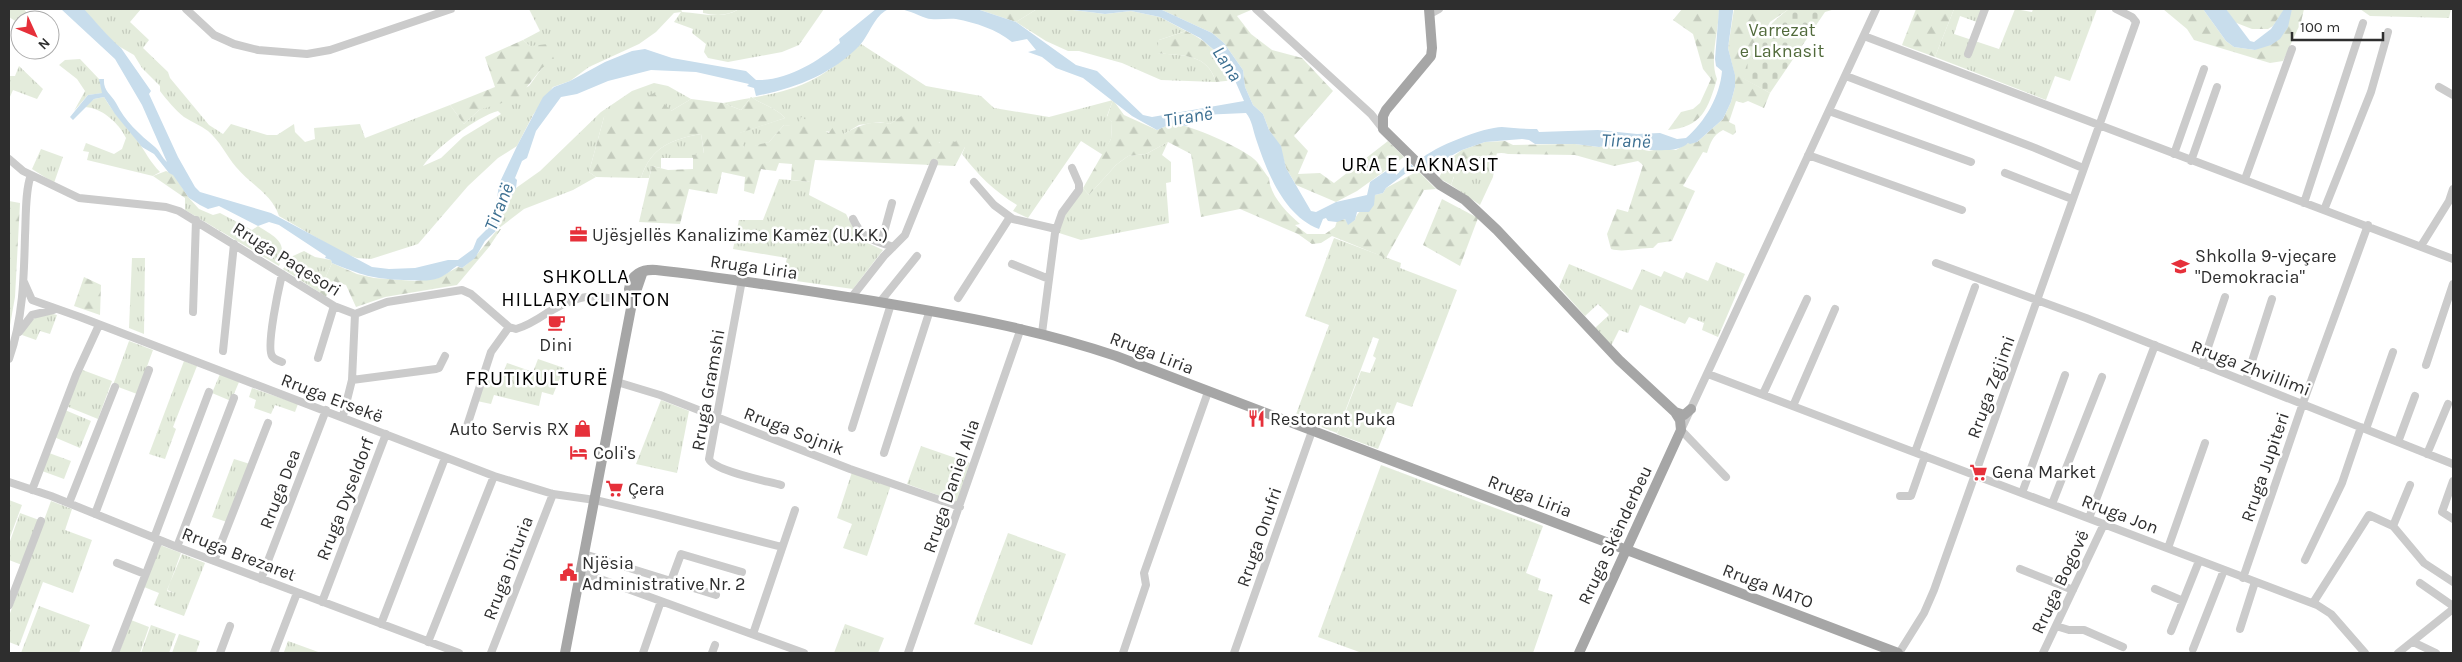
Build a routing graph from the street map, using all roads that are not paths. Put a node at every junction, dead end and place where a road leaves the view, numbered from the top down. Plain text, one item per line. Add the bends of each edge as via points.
1 (186, 9) edge
2 (451, 9) edge
3 (1256, 9) edge
4 (1439, 9) edge
5 (1876, 9) edge
6 (1985, 9) edge
7 (2116, 9) edge
8 (1430, 12) edge
9 (2363, 23) dead end
10 (2388, 32) dead end
11 (1864, 36) junction
12 (2292, 49) dead end
13 (1968, 54) dead end
14 (2204, 69) dead end
15 (1846, 76) junction
16 (2217, 87) dead end
17 (2439, 88) dead end
18 (2453, 95) edge
19 (1386, 110) junction
20 (1829, 111) junction
21 (1371, 114) junction
22 (2098, 124) junction
23 (1385, 131) junction
24 (2174, 154) junction
25 (1808, 156) junction
26 (9, 159) edge
27 (2191, 161) junction
28 (1971, 162) dead end
29 (934, 163) dead end
30 (1072, 168) dead end
31 (2083, 168) junction
32 (2005, 173) dead end
33 (31, 174) junction
34 (2245, 179) junction
35 (974, 182) dead end
36 (2453, 189) edge
37 (2072, 200) junction
38 (892, 202) dead end
39 (2451, 202) edge
40 (2304, 203) junction
41 (1962, 210) dead end
42 (2324, 210) junction
43 (1010, 217) junction
44 (853, 219) dead end
45 (196, 220) junction
46 (2368, 225) junction
47 (1056, 229) junction
48 (881, 243) junction
49 (234, 244) junction
50 (2421, 246) junction
51 (893, 247) junction
52 (917, 256) dead end
53 (2453, 259) edge
54 (1936, 263) dead end
55 (1012, 264) dead end
56 (282, 274) junction
57 (1049, 279) junction
58 (742, 280) junction
59 (24, 282) junction
60 (2453, 284) edge
61 (1975, 287) dead end
62 (2225, 297) dead end
63 (851, 298) junction
64 (958, 298) dead end
65 (1807, 299) dead end
66 (2272, 299) dead end
67 (2038, 300) junction
68 (632, 302) junction
69 (880, 302) junction
70 (891, 304) junction
71 (334, 306) junction
72 (22, 308) junction
73 (38, 308) junction
74 (1835, 309) dead end
75 (930, 310) junction
76 (193, 312) dead end
77 (355, 314) junction
78 (99, 325) junction
79 (509, 327) junction
80 (1021, 328) junction
81 (1042, 333) junction
82 (14, 343) junction
83 (2155, 345) junction
84 (223, 351) dead end
85 (2393, 352) dead end
86 (445, 356) dead end
87 (318, 358) dead end
88 (9, 359) edge
89 (282, 362) dead end
90 (2202, 365) junction
91 (2426, 365) dead end
92 (149, 370) dead end
93 (1708, 374) junction
94 (2065, 375) dead end
95 (2102, 377) dead end
96 (352, 380) junction
97 (2246, 380) junction
98 (617, 382) junction
99 (114, 387) dead end
100 (209, 392) dead end
101 (1208, 392) junction
102 (1764, 394) junction
103 (2415, 396) dead end
104 (234, 398) dead end
105 (2303, 403) junction
106 (2448, 404) dead end
107 (1793, 406) junction
108 (1692, 409) junction
109 (326, 410) junction
110 (1675, 412) junction
111 (343, 416) junction
112 (717, 417) junction
113 (268, 423) dead end
114 (852, 428) dead end
115 (2363, 428) junction
116 (1681, 430) junction
117 (1312, 431) junction
118 (465, 432) dead end
119 (386, 434) junction
120 (2398, 442) junction
121 (2205, 443) dead end
122 (884, 452) dead end
123 (1915, 452) junction
124 (2427, 454) junction
125 (1925, 456) junction
126 (445, 458) junction
127 (2453, 464) edge
128 (494, 476) junction
129 (1726, 476) dead end
130 (1976, 476) junction
131 (2453, 481) edge
132 (9, 482) edge
133 (781, 485) dead end
134 (2410, 485) dead end
135 (32, 490) junction
136 (2022, 493) junction
137 (552, 494) junction
138 (1900, 496) dead end
139 (595, 500) junction
140 (69, 503) junction
141 (2052, 504) junction
142 (960, 507) junction
143 (795, 510) dead end
144 (95, 514) junction
145 (2089, 518) junction
146 (2453, 519) edge
147 (41, 521) dead end
148 (2104, 524) junction
149 (2393, 526) junction
150 (156, 539) junction
151 (782, 547) junction
152 (178, 548) junction
153 (2168, 548) junction
154 (1626, 550) junction
155 (584, 554) junction
156 (2305, 560) dead end
157 (214, 561) junction
158 (2199, 561) junction
159 (117, 563) dead end
160 (2020, 568) dead end
161 (2224, 570) junction
162 (581, 572) junction
163 (742, 572) dead end
164 (146, 574) junction
165 (2243, 578) junction
166 (261, 579) junction
167 (671, 580) junction
168 (2255, 582) junction
169 (2453, 582) edge
170 (2420, 583) dead end
171 (2155, 589) dead end
172 (2073, 590) junction
173 (297, 593) junction
174 (716, 595) dead end
175 (661, 601) junction
176 (2183, 601) junction
177 (322, 602) junction
178 (2312, 603) junction
179 (9, 605) edge
180 (2453, 608) edge
181 (380, 624) junction
182 (230, 626) dead end
183 (2056, 626) junction
184 (2240, 629) dead end
185 (2171, 631) dead end
186 (753, 634) junction
187 (428, 642) junction
188 (2413, 642) junction
189 (715, 645) dead end
190 (2123, 647) dead end
191 (2193, 649) dead end
192 (115, 653) edge
193 (220, 653) edge
194 (274, 653) edge
195 (459, 653) edge
196 (491, 653) edge
197 (565, 653) edge
198 (643, 653) edge
199 (712, 653) edge
200 (804, 653) edge
201 (908, 653) edge
202 (1123, 653) edge
203 (1234, 653) edge
204 (1579, 653) edge
205 (1898, 653) edge
206 (2043, 653) edge
207 (2365, 653) edge
208 (2398, 653) edge
209 (2436, 653) edge

1 - 2 street via 214,35 228,42 258,50 307,54 330,50
3 - 21 street
4 - 8 street
5 - 11 street
6 - 13 street
7 - 22 street, Rruga Zgjimi via 2136,22
8 - 19 main road via 1431,56
9 - 40 street
10 - 42 street via 2371,92
11 - 15 street
11 - 22 street
12 - 34 street
14 - 24 street
15 - 20 street
15 - 31 street
16 - 27 street
17 - 18 street
19 - 21 street
19 - 23 main road via 1383,116
20 - 25 street
20 - 28 street
21 - 23 street
22 - 24 street
22 - 31 street, Rruga Zgjimi
23 - 110 main road via 1440,185 1475,208 1619,360
24 - 27 street
25 - 41 street
25 - 93 street
26 - 33 street, Rruga Paqesori
27 - 34 street
29 - 51 street via 905,235
30 - 47 street via 1080,184
31 - 37 street, Rruga Zgjimi
32 - 37 street
33 - 45 street, Rruga Paqesori via 79,198 166,207
33 - 59 street
34 - 40 street
35 - 43 street via 994,205
36 - 39 street
37 - 67 street, Rruga Zgjimi
38 - 48 street
39 - 50 street
40 - 42 street
42 - 46 street
43 - 47 street
43 - 64 street
44 - 48 street via 867,238
45 - 49 street, Rruga Paqesori
45 - 76 street
46 - 50 street
46 - 105 street, Rruga Jupiteri
47 - 57 street
48 - 51 street
49 - 56 street, Rruga Paqesori
49 - 84 street
50 - 53 street
51 - 63 street
52 - 69 street
54 - 67 street, Rruga Zhvillimi
55 - 57 street
56 - 71 street, Rruga Paqesori
56 - 89 street via 274,312 271,352
57 - 81 street
58 - 63 main road, Rruga Liria
58 - 68 main road, Rruga Liria via 644,270 629,285
58 - 112 street, Rruga Gramshi
59 - 72 street
59 - 73 street via 27,293
60 - 91 street
61 - 123 street
62 - 90 street
63 - 69 main road, Rruga Liria
65 - 102 street
66 - 97 street
67 - 83 street, Rruga Zhvillimi
67 - 130 street, Rruga Zgjimi
68 - 79 street via 587,295 566,301 521,328
68 - 98 main road
69 - 70 main road, Rruga Liria
70 - 75 main road, Rruga Liria
70 - 114 street
71 - 77 street, Rruga Paqesori
71 - 87 street
72 - 73 street via 26,304
72 - 82 street
73 - 78 street, Rruga Ersekë via 62,311
73 - 82 street via 22,326
74 - 107 street
75 - 80 main road, Rruga Liria
75 - 122 street
77 - 79 street, Rruga Paqesori via 387,302 462,290
77 - 96 street
78 - 109 street, Rruga Ersekë
78 - 135 street
79 - 118 street via 491,352
80 - 81 main road, Rruga Liria
80 - 142 street, Rruga Daniel Alia
81 - 101 main road, Rruga Liria via 1110,354
82 - 88 street
83 - 90 street, Rruga Zhvillimi
83 - 145 street
85 - 115 street
86 - 96 street via 440,368
90 - 97 street, Rruga Zhvillimi
92 - 144 street
93 - 102 street, Rruga Jon
93 - 108 street
94 - 136 street
95 - 141 street
96 - 111 street
97 - 105 street, Rruga Zhvillimi
98 - 112 street, Rruga Sojnik
98 - 139 main road
99 - 140 street
100 - 150 street
101 - 117 main road, Rruga Liria
101 - 202 street via 1144,573 1146,585
102 - 107 street, Rruga Jon
103 - 120 street
104 - 152 street
105 - 115 street, Rruga Zhvillimi
105 - 165 street, Rruga Jupiteri
106 - 124 street
107 - 123 street, Rruga Jon
108 - 110 main road via 1684,415
108 - 116 street
109 - 111 street, Rruga Ersekë
109 - 166 street, Rruga Dea
110 - 116 main road
111 - 119 street, Rruga Ersekë
112 - 133 street, Rruga Gramshi via 710,462
112 - 142 street, Rruga Sojnik via 850,469
113 - 157 street
115 - 120 street, Rruga Zhvillimi
115 - 156 street via 2342,483
116 - 129 street
116 - 154 main road, Rruga Skënderbeu
117 - 154 main road, Rruga Liria
117 - 203 street, Rruga Onufri
119 - 126 street, Rruga Ersekë
119 - 177 street, Rruga Dyseldorf
120 - 124 street, Rruga Zhvillimi
121 - 153 street
123 - 125 street, Rruga Jon
124 - 127 street, Rruga Zhvillimi
125 - 130 street, Rruga Jon
125 - 138 street via 1911,496
126 - 128 street, Rruga Ersekë
126 - 181 street
128 - 137 street, Rruga Ersekë
128 - 187 street
130 - 136 street, Rruga Jon
130 - 205 street, Rruga Zgjimi via 1924,613
131 - 146 street via 2442,512
132 - 135 street, Rruga Brezaret
134 - 149 street
135 - 140 street, Rruga Brezaret
136 - 141 street, Rruga Jon
137 - 139 street, Rruga Ersekë
137 - 196 street, Rruga Dituria
139 - 151 street, Rruga Ersekë
139 - 155 main road
140 - 144 street, Rruga Brezaret
141 - 145 street, Rruga Jon
142 - 201 street, Rruga Daniel Alia
143 - 151 street
144 - 150 street, Rruga Brezaret
145 - 148 street, Rruga Jon
147 - 179 street
148 - 153 street, Rruga Jon
148 - 172 street, Rruga Bogovë
149 - 169 street via 2424,563
149 - 178 street via 2367,516
150 - 152 street, Rruga Brezaret
150 - 164 street
151 - 186 street
152 - 157 street, Rruga Brezaret
153 - 158 street, Rruga Jon
154 - 204 main road, Rruga Skënderbeu
154 - 205 main road, Rruga NATO
155 - 162 main road
155 - 167 street
157 - 166 street, Rruga Brezaret
158 - 161 street, Rruga Jon
158 - 176 street
159 - 164 street
160 - 172 street
161 - 165 street, Rruga Jon
161 - 191 street
162 - 175 street
162 - 197 main road
163 - 167 street via 680,554
164 - 192 street
165 - 168 street, Rruga Jon
166 - 173 street, Rruga Brezaret
167 - 174 street
168 - 178 street, Rruga Jon
168 - 184 street
170 - 180 street
171 - 176 street
172 - 183 street, Rruga Bogovë
173 - 177 street, Rruga Brezaret
173 - 194 street
175 - 186 street
175 - 198 street
176 - 185 street
177 - 181 street, Rruga Brezaret
178 - 207 street, Rruga Jon via 2328,611
180 - 188 street
181 - 187 street, Rruga Brezaret
182 - 193 street
183 - 190 street via 2084,630
183 - 206 street, Rruga Bogovë
186 - 200 street
187 - 195 street, Rruga Brezaret
188 - 208 street
188 - 209 street
189 - 199 street

